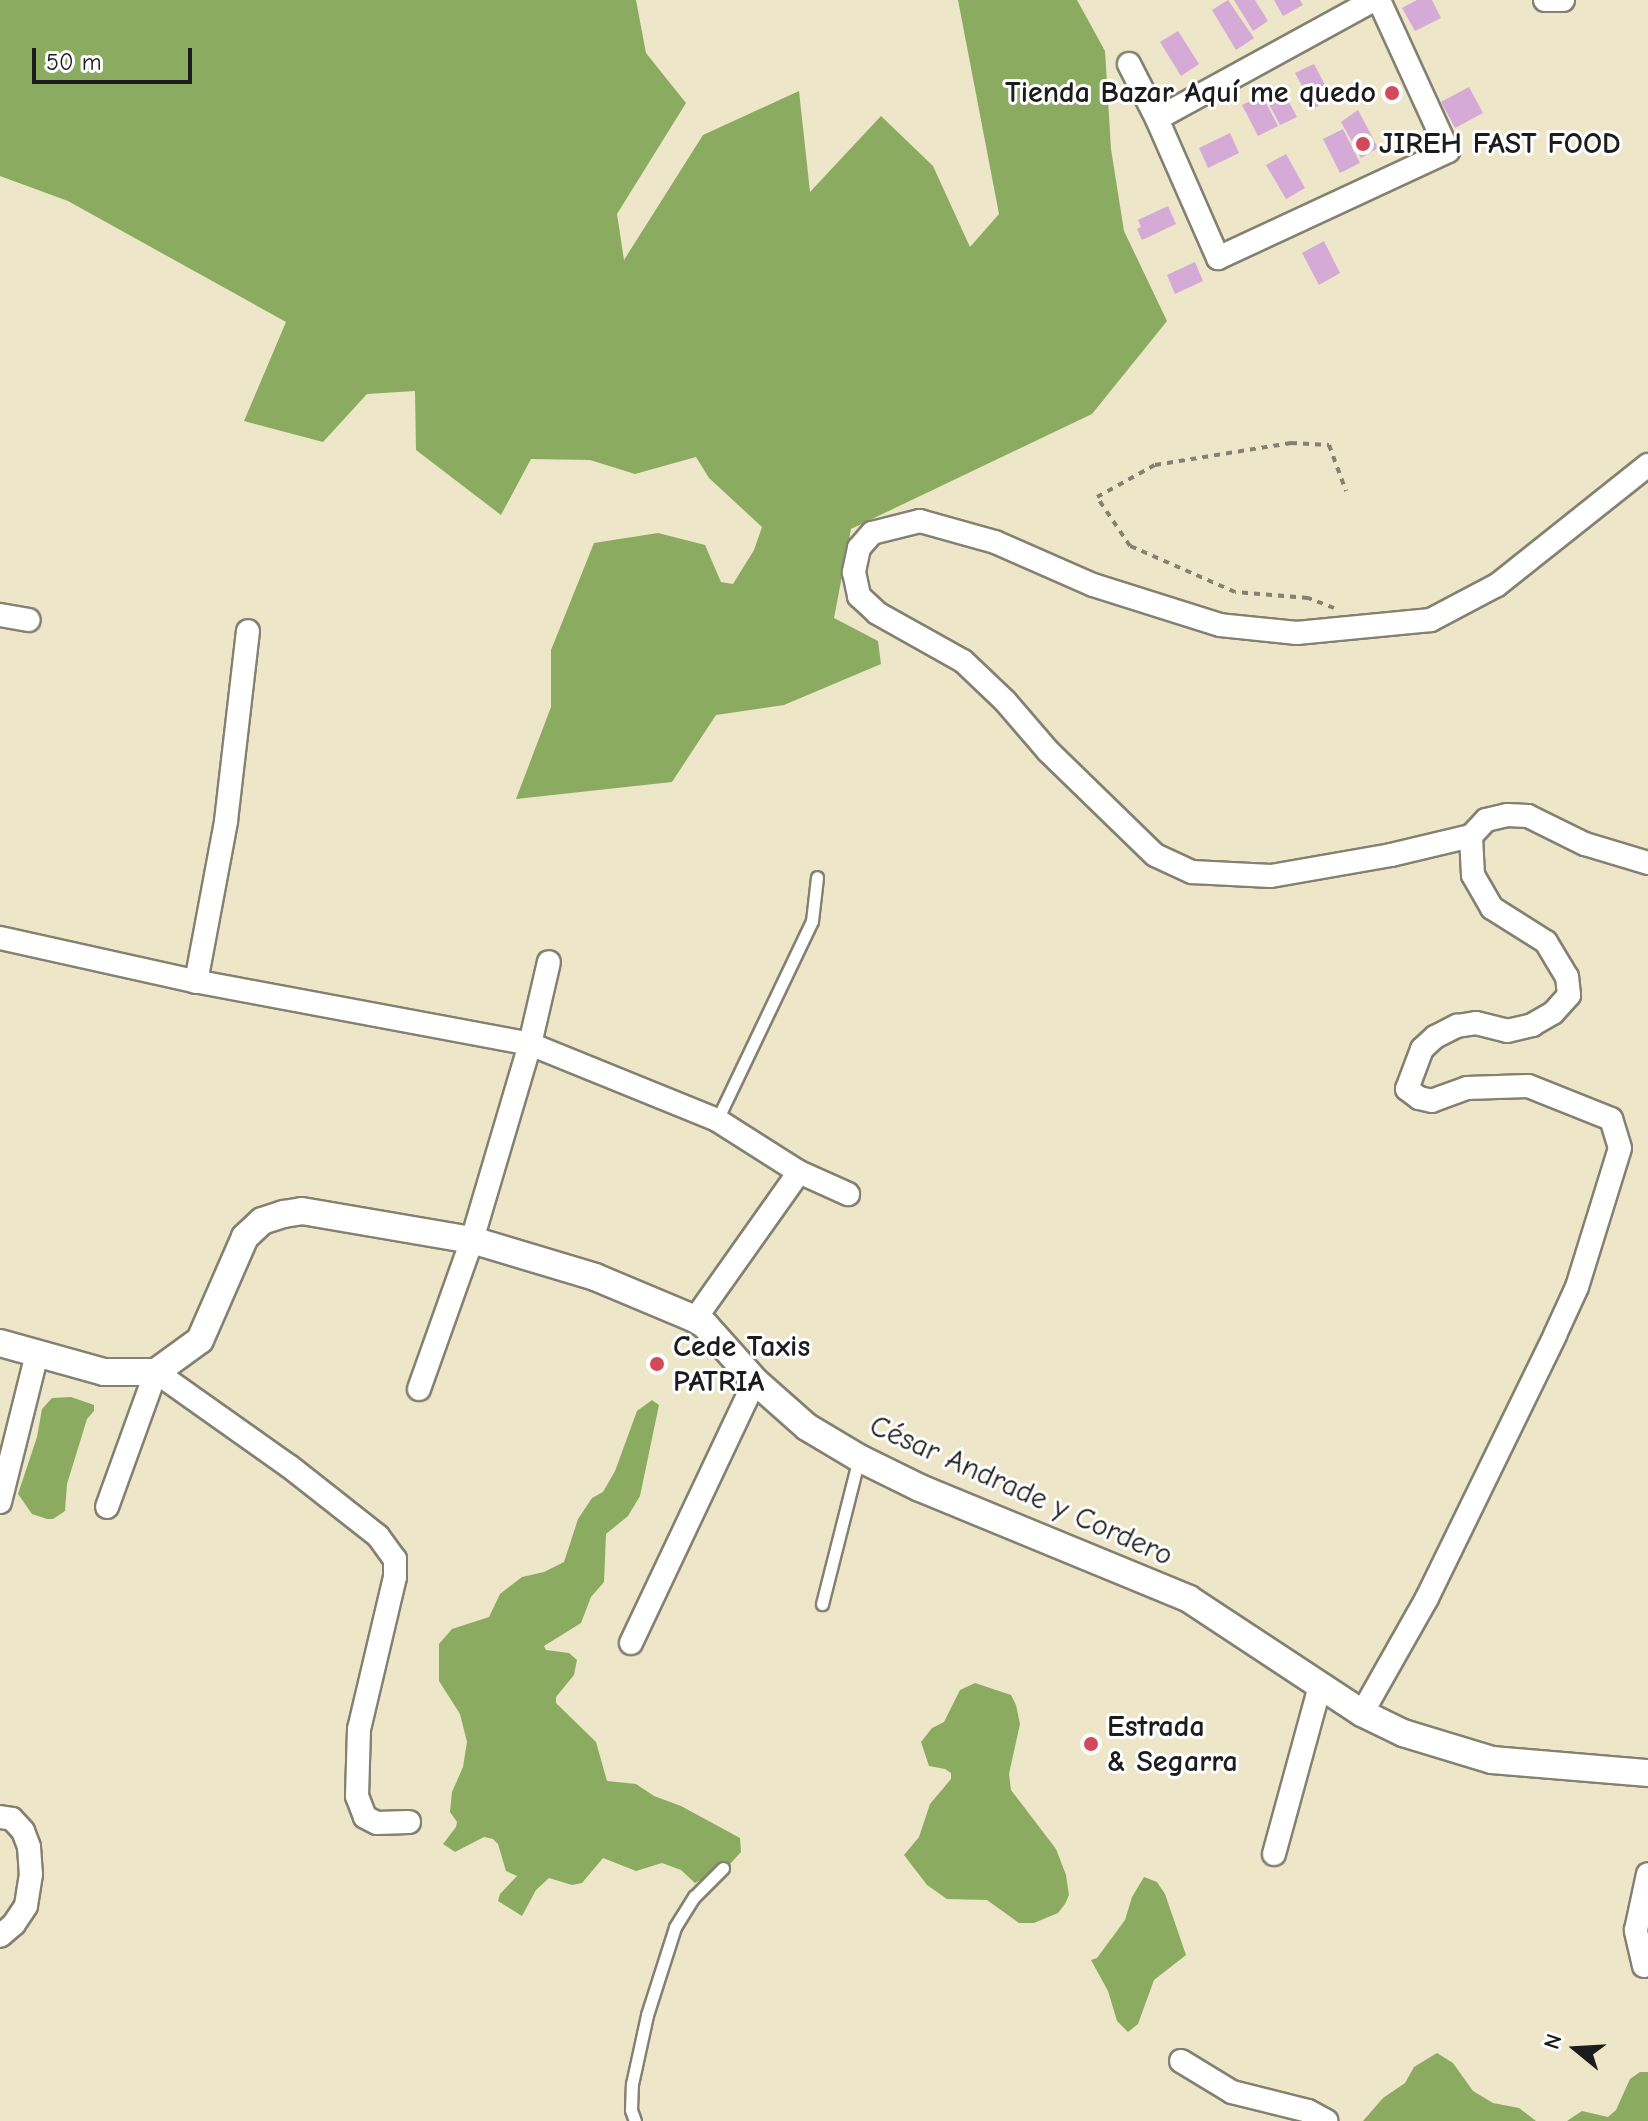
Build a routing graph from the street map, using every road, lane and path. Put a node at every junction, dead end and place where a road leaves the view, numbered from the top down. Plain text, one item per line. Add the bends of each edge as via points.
1 (1377, 0) edge
2 (1545, 0) edge
3 (1563, 0) edge
4 (1129, 64) dead end
5 (1157, 119) junction
6 (1648, 465) edge
7 (1346, 491) dead end
8 (1337, 609) dead end
9 (0, 615) edge
10 (29, 620) dead end
11 (248, 631) dead end
12 (1471, 836) junction
13 (1648, 863) edge
14 (817, 877) dead end
15 (0, 939) edge
16 (549, 962) dead end
17 (196, 982) junction
18 (530, 1044) junction
19 (717, 1120) junction
20 (799, 1172) junction
21 (848, 1194) dead end
22 (472, 1240) junction
23 (695, 1319) junction
24 (0, 1343) edge
25 (37, 1354) junction
26 (156, 1372) junction
27 (755, 1381) junction
28 (419, 1389) dead end
29 (859, 1458) junction
30 (0, 1502) edge
31 (107, 1507) dead end
32 (822, 1604) dead end
33 (631, 1643) dead end
34 (1320, 1686) junction
35 (1362, 1713) junction
36 (1647, 1769) edge
37 (0, 1817) edge
38 (409, 1822) dead end
39 (1274, 1854) dead end
40 (723, 1868) dead end
41 (1648, 1874) edge
42 (0, 1936) edge
43 (1644, 1966) dead end
44 (1181, 2061) dead end
45 (635, 2121) edge
46 (1327, 2121) edge

1 - 5 street
1 - 5 street via 1448,151 1218,258
2 - 3 street
4 - 5 street
6 - 12 street via 1497,585 1431,620 1297,633 1220,625 1093,585 995,542 920,521 872,533 859,548 854,572 859,596 877,613 963,661 1155,855 1192,872 1271,876
7 - 8 path via 1329,445 1291,443 1155,465 1097,497 1130,546 1235,592 1308,598
9 - 10 street
11 - 17 street via 226,821
12 - 13 street via 1486,820 1528,816 1585,844
12 - 35 street via 1473,875 1492,908 1546,942 1567,977 1569,995 1532,1025 1507,1031 1476,1023 1435,1037 1422,1049 1407,1089 1432,1101 1467,1088 1528,1086 1611,1119 1620,1148 1577,1287 1427,1598
14 - 19 lane via 812,921
15 - 17 street
16 - 18 street
17 - 18 street
18 - 19 street
18 - 22 street
19 - 20 street
20 - 21 street
20 - 23 street
22 - 23 street, César Andrade y Cordero via 595,1277
22 - 26 street, César Andrade y Cordero via 302,1211 262,1221 245,1237 200,1340
22 - 28 street
23 - 27 street, César Andrade y Cordero
24 - 25 street
25 - 26 street via 104,1372
25 - 30 street
26 - 31 street
26 - 38 street via 378,1536 395,1559 359,1729 357,1796 365,1817 377,1823
27 - 29 street, César Andrade y Cordero via 807,1427
27 - 33 street
29 - 32 lane
29 - 34 street, César Andrade y Cordero via 1189,1599
34 - 35 street, César Andrade y Cordero
34 - 39 street
35 - 36 street, César Andrade y Cordero via 1403,1733 1492,1760
37 - 42 street via 12,1819 23,1831 31,1874 26,1906
40 - 45 lane via 694,1897 675,1927 635,2070
41 - 43 street via 1636,1930
44 - 46 street via 1232,2092 1308,2111

